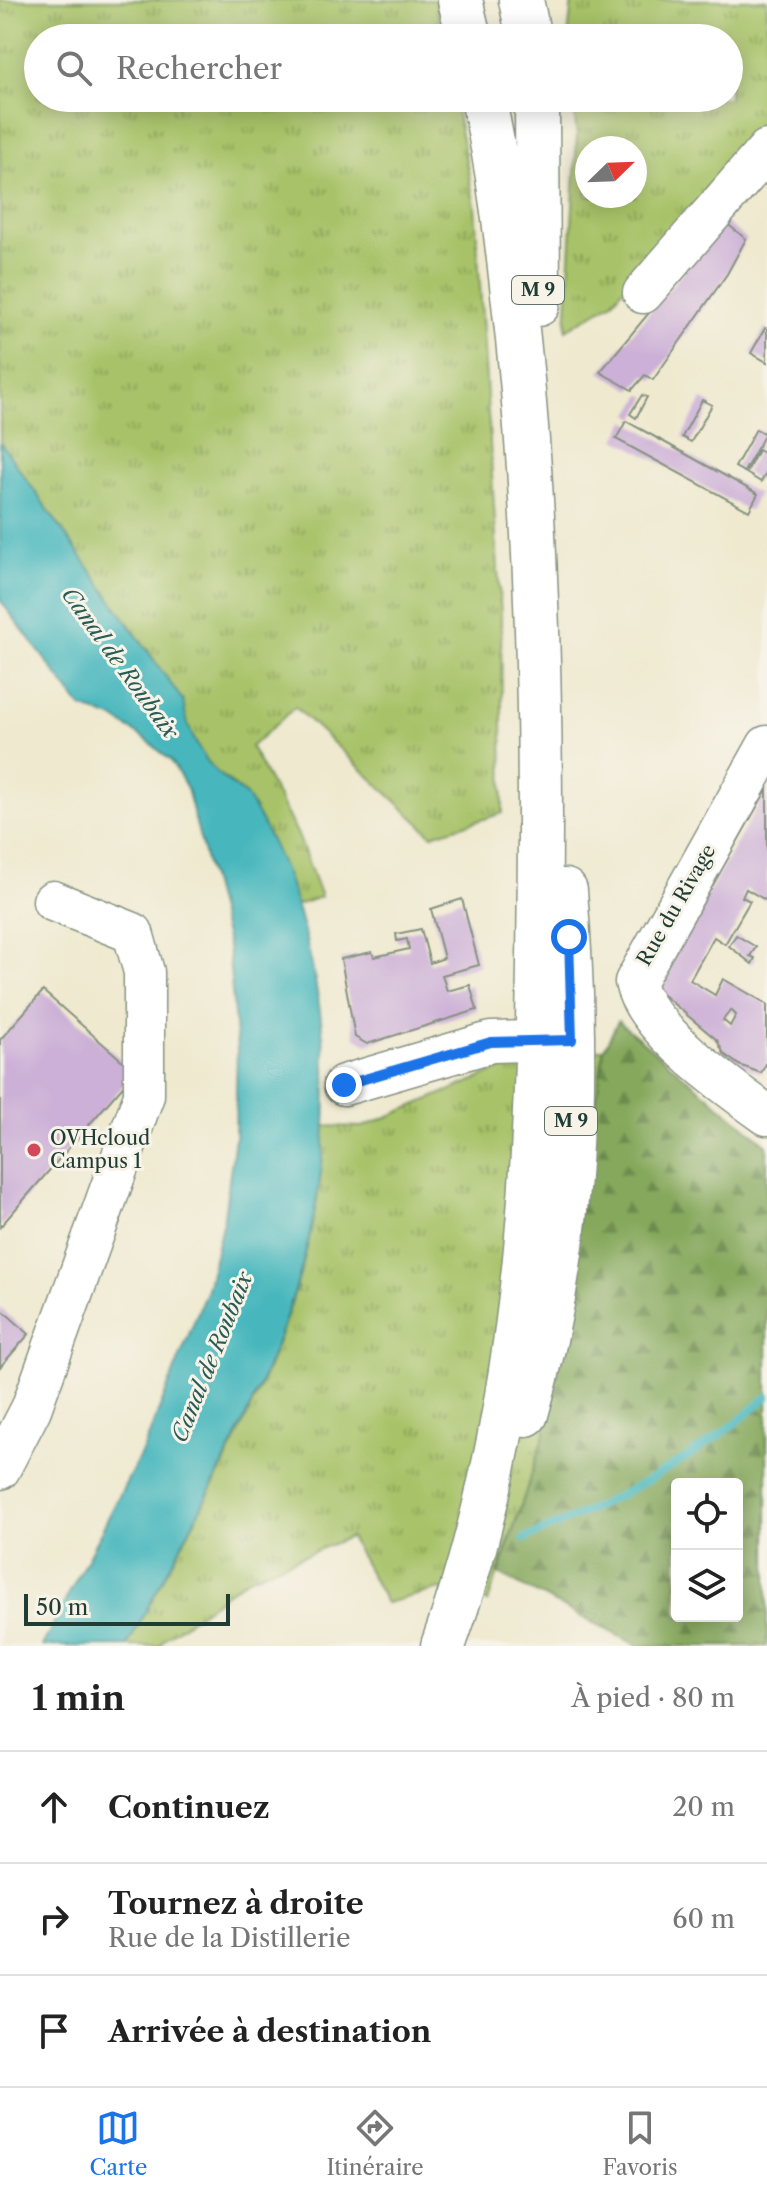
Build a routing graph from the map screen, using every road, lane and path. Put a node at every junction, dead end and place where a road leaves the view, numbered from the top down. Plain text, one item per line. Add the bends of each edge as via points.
1 (460, 0) edge
2 (521, 0) edge
3 (466, 24) edge
4 (526, 24) edge
5 (485, 112) edge
6 (537, 112) edge
7 (767, 150) edge
8 (643, 293) dead end
9 (533, 482) junction
10 (767, 746) edge
11 (53, 901) dead end
12 (556, 1039) junction
13 (344, 1085) dead end
14 (767, 1115) edge
15 (0, 1469) edge
16 (443, 1646) edge

1 - 3 main road
2 - 4 main road
5 - 9 main road, M 9 via 507,239
6 - 9 main road, M 9
7 - 8 street
9 - 12 main road, M 9
10 - 14 street, Rue du Rivage via 635,982 640,1002 658,1024
11 - 15 street via 133,933 144,972 144,1095 31,1409
12 - 13 street via 491,1042
12 - 16 main road, M 9 via 496,1453 476,1545

